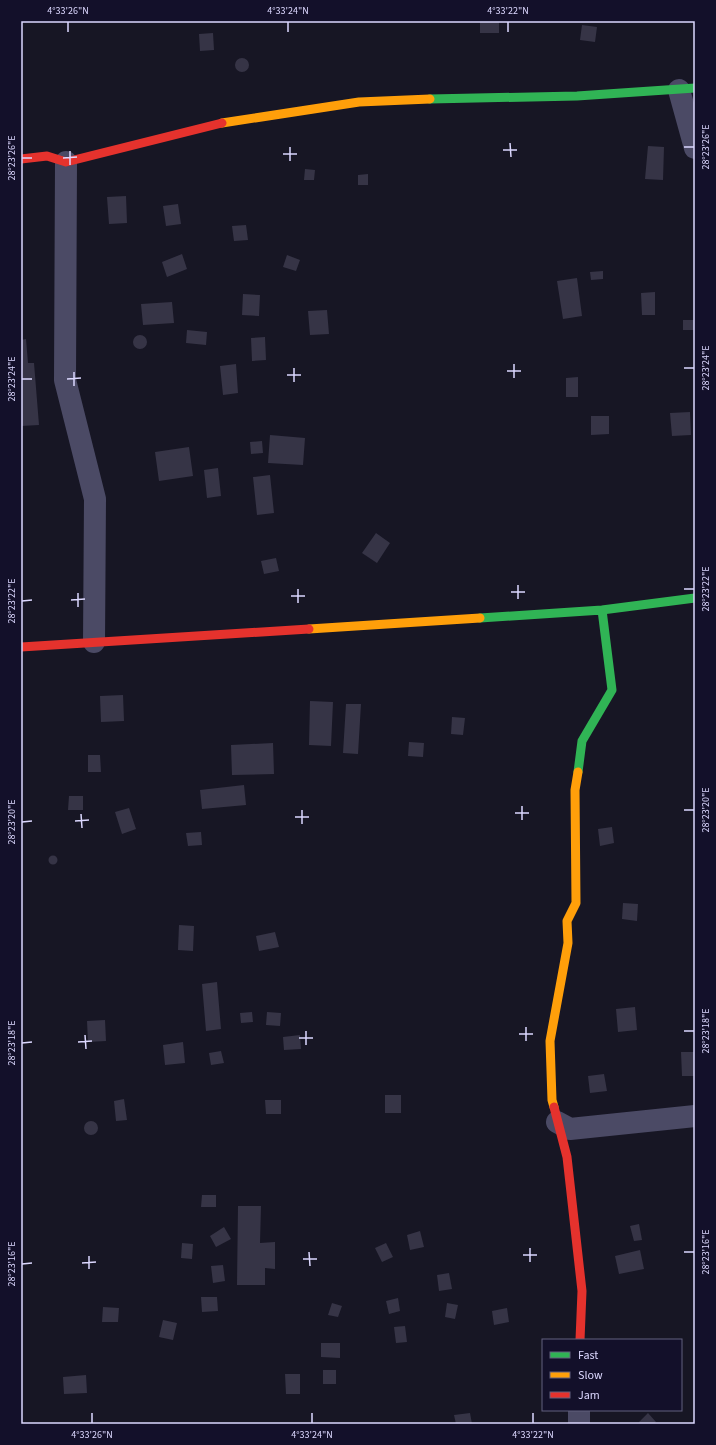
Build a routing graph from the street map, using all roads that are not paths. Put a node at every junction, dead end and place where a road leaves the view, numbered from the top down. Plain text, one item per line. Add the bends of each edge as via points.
1 (687, 89) edge
2 (695, 148) edge
3 (21, 159) edge
4 (66, 162) junction
5 (695, 598) edge
6 (602, 610) junction
7 (94, 642) junction
8 (21, 647) edge
9 (695, 1116) edge
10 (557, 1122) junction
11 (580, 1339) edge
12 (579, 1411) edge
13 (579, 1424) edge

1 - 2 street
1 - 4 street via 577,96 359,102 228,121
3 - 4 street via 47,156
4 - 7 street via 65,380 95,499
5 - 6 street
6 - 7 street
6 - 10 street via 612,690 582,741 575,790 576,903 567,921 568,943 550,1042 552,1100
7 - 8 street
9 - 10 street via 570,1129
10 - 11 street via 567,1157 582,1291
12 - 13 street

